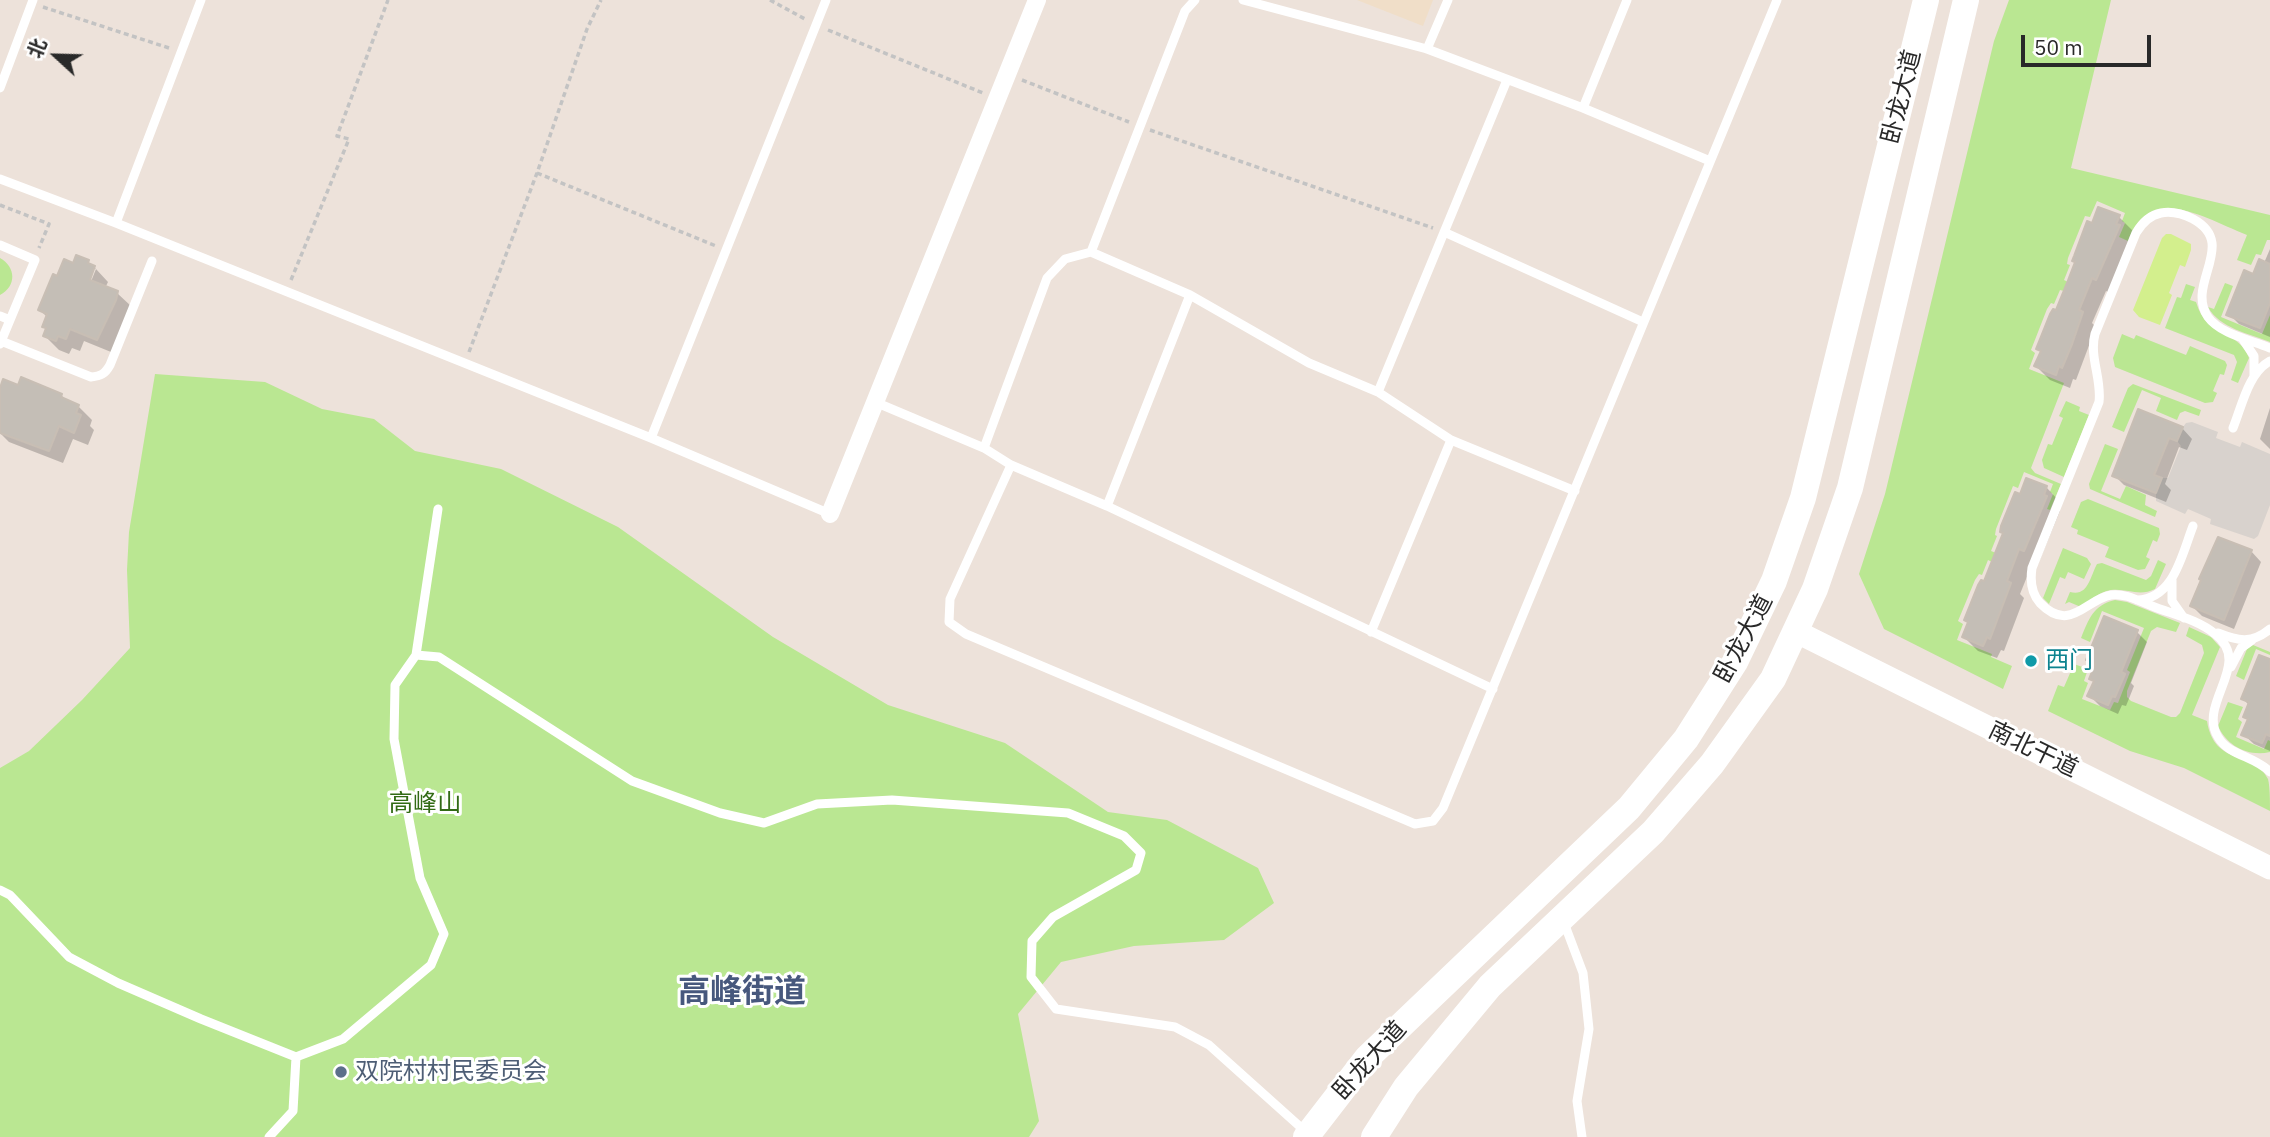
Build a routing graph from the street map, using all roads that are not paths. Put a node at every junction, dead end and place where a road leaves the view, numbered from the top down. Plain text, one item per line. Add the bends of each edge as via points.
1 (201, 0) edge
2 (826, 0) edge
3 (1037, 0) edge
4 (1195, 0) edge
5 (1243, 0) edge
6 (1448, 0) edge
7 (1627, 0) edge
8 (1777, 0) edge
9 (1926, 0) edge
10 (1966, 0) edge
11 (32, 2) edge
12 (1427, 49) junction
13 (1507, 80) junction
14 (0, 88) edge
15 (1583, 108) junction
16 (1710, 161) junction
17 (0, 179) edge
18 (116, 223) junction
19 (1444, 232) junction
20 (0, 246) edge
21 (1091, 252) junction
22 (152, 261) dead end
23 (1190, 295) junction
24 (0, 316) edge
25 (10, 320) junction
26 (1643, 323) junction
27 (2236, 334) junction
28 (1, 342) edge
29 (2270, 348) edge
30 (2270, 361) edge
31 (2253, 378) junction
32 (1378, 392) junction
33 (875, 402) junction
34 (2232, 428) dead end
35 (651, 438) junction
36 (1451, 440) junction
37 (984, 448) junction
38 (1011, 465) junction
39 (1575, 491) junction
40 (1107, 506) junction
41 (438, 509) dead end
42 (830, 514) joint
43 (2193, 526) dead end
44 (2172, 578) junction
45 (2136, 600) junction
46 (2190, 622) junction
47 (2270, 629) edge
48 (2209, 630) junction
49 (1371, 632) junction
50 (1797, 632) junction
51 (2254, 639) junction
52 (416, 656) junction
53 (2228, 675) junction
54 (1493, 690) junction
55 (2250, 758) junction
56 (2270, 758) edge
57 (2270, 772) edge
58 (2270, 867) edge
59 (0, 890) edge
60 (1562, 917) junction
61 (296, 1057) junction
62 (1307, 1135) edge
63 (269, 1137) edge
64 (1374, 1137) edge
65 (1582, 1137) edge

1 - 18 lane
2 - 35 lane
3 - 33 street
4 - 21 lane via 1185,11
5 - 12 lane
6 - 12 lane
7 - 15 lane
8 - 16 lane
9 - 62 main road, 卧龙大道 via 1803,498 1774,581 1735,662 1686,739 1629,808 1367,1058
10 - 50 main road, 卧龙大道 via 1850,488
11 - 14 lane
12 - 13 lane
13 - 15 lane
13 - 19 lane
15 - 16 lane
16 - 26 lane
17 - 18 lane
18 - 35 lane
19 - 26 lane
19 - 32 lane
20 - 25 lane via 35,260
21 - 23 lane
21 - 37 lane via 1065,259 1047,278
22 - 28 lane via 107,372 100,376 91,377
23 - 32 lane via 1309,363
23 - 40 lane
24 - 25 lane
25 - 28 lane
26 - 39 lane
27 - 29 lane
27 - 31 lane via 2252,351
27 - 45 lane via 2212,322 2201,303 2213,252 2204,228 2178,213 2160,213 2148,219 2136,233 2095,334 2099,402 2031,574 2036,597 2056,613 2079,613 2113,595
30 - 31 lane
31 - 34 lane
32 - 36 lane
33 - 37 lane
33 - 42 street
35 - 42 lane
36 - 39 lane
36 - 49 lane
37 - 38 lane
38 - 40 lane
38 - 54 lane via 950,599 950,622 966,634 1415,824 1433,821 1443,808
39 - 54 lane
40 - 49 lane
41 - 52 lane
43 - 44 lane
44 - 45 lane via 2159,594
44 - 46 lane via 2174,606
45 - 46 lane
46 - 48 lane
47 - 51 lane
48 - 51 lane via 2238,640
48 - 53 lane via 2227,647
49 - 54 lane
50 - 58 street, 南北干道
50 - 60 main road, 卧龙大道 via 1773,678 1712,764 1653,832
51 - 53 lane via 2238,652
52 - 61 lane via 395,685 394,739 420,878 444,934 431,965 343,1039
52 - 62 lane via 439,657 632,781 720,813 764,823 817,804 892,800 1068,813 1124,836 1141,853 1136,870 1053,917 1031,941 1031,977 1056,1009 1175,1027 1209,1045
53 - 55 lane via 2215,705 2214,730 2223,744
55 - 56 lane
55 - 57 lane
59 - 61 lane via 69,957 201,1019
60 - 64 main road, 卧龙大道 via 1490,986 1406,1087
60 - 65 lane via 1583,973 1589,1029 1577,1101
61 - 63 lane via 293,1111

